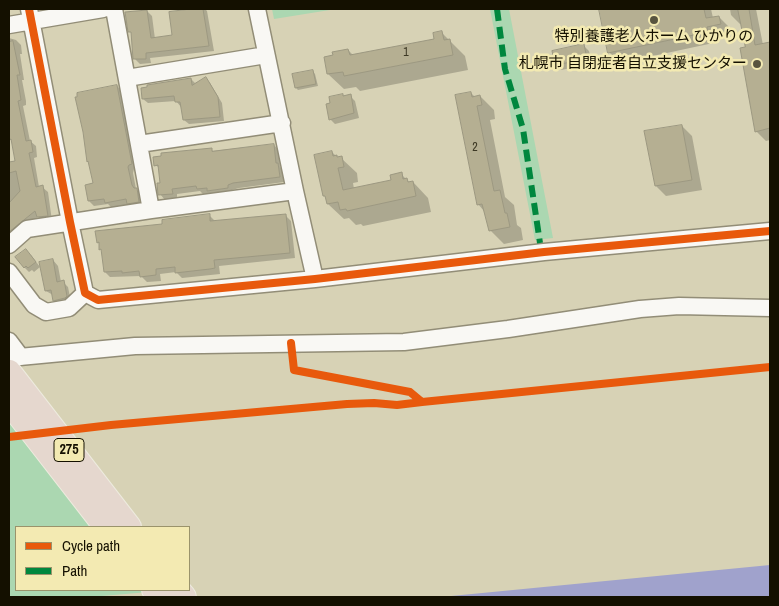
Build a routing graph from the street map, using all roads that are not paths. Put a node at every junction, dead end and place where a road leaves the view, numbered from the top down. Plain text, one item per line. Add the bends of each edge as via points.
1 (103, 9) edge
2 (114, 9) edge
3 (258, 9) edge
4 (30, 15) edge
5 (9, 26) edge
6 (266, 55) junction
7 (127, 78) junction
8 (282, 123) junction
9 (139, 144) junction
10 (295, 191) junction
11 (151, 210) junction
12 (70, 222) junction
13 (770, 230) edge
14 (9, 246) edge
15 (9, 272) edge
16 (315, 279) junction
17 (85, 293) junction
18 (770, 308) edge
19 (9, 341) edge
20 (13, 362) edge
21 (9, 402) edge
22 (105, 526) edge
23 (128, 526) edge

1 - 4 street
2 - 7 street
3 - 6 street
4 - 5 street
4 - 12 street
6 - 7 street
6 - 8 street
7 - 9 street
8 - 9 street
8 - 10 street
9 - 11 street
10 - 11 street
10 - 16 street
11 - 12 street
12 - 14 street via 27,229
12 - 17 street
13 - 16 street
15 - 17 street via 34,305 46,312 69,308
16 - 17 street via 98,300
18 - 20 street via 669,306 404,342 136,346
19 - 20 street
20 - 23 highway, 275
21 - 22 highway, 275

